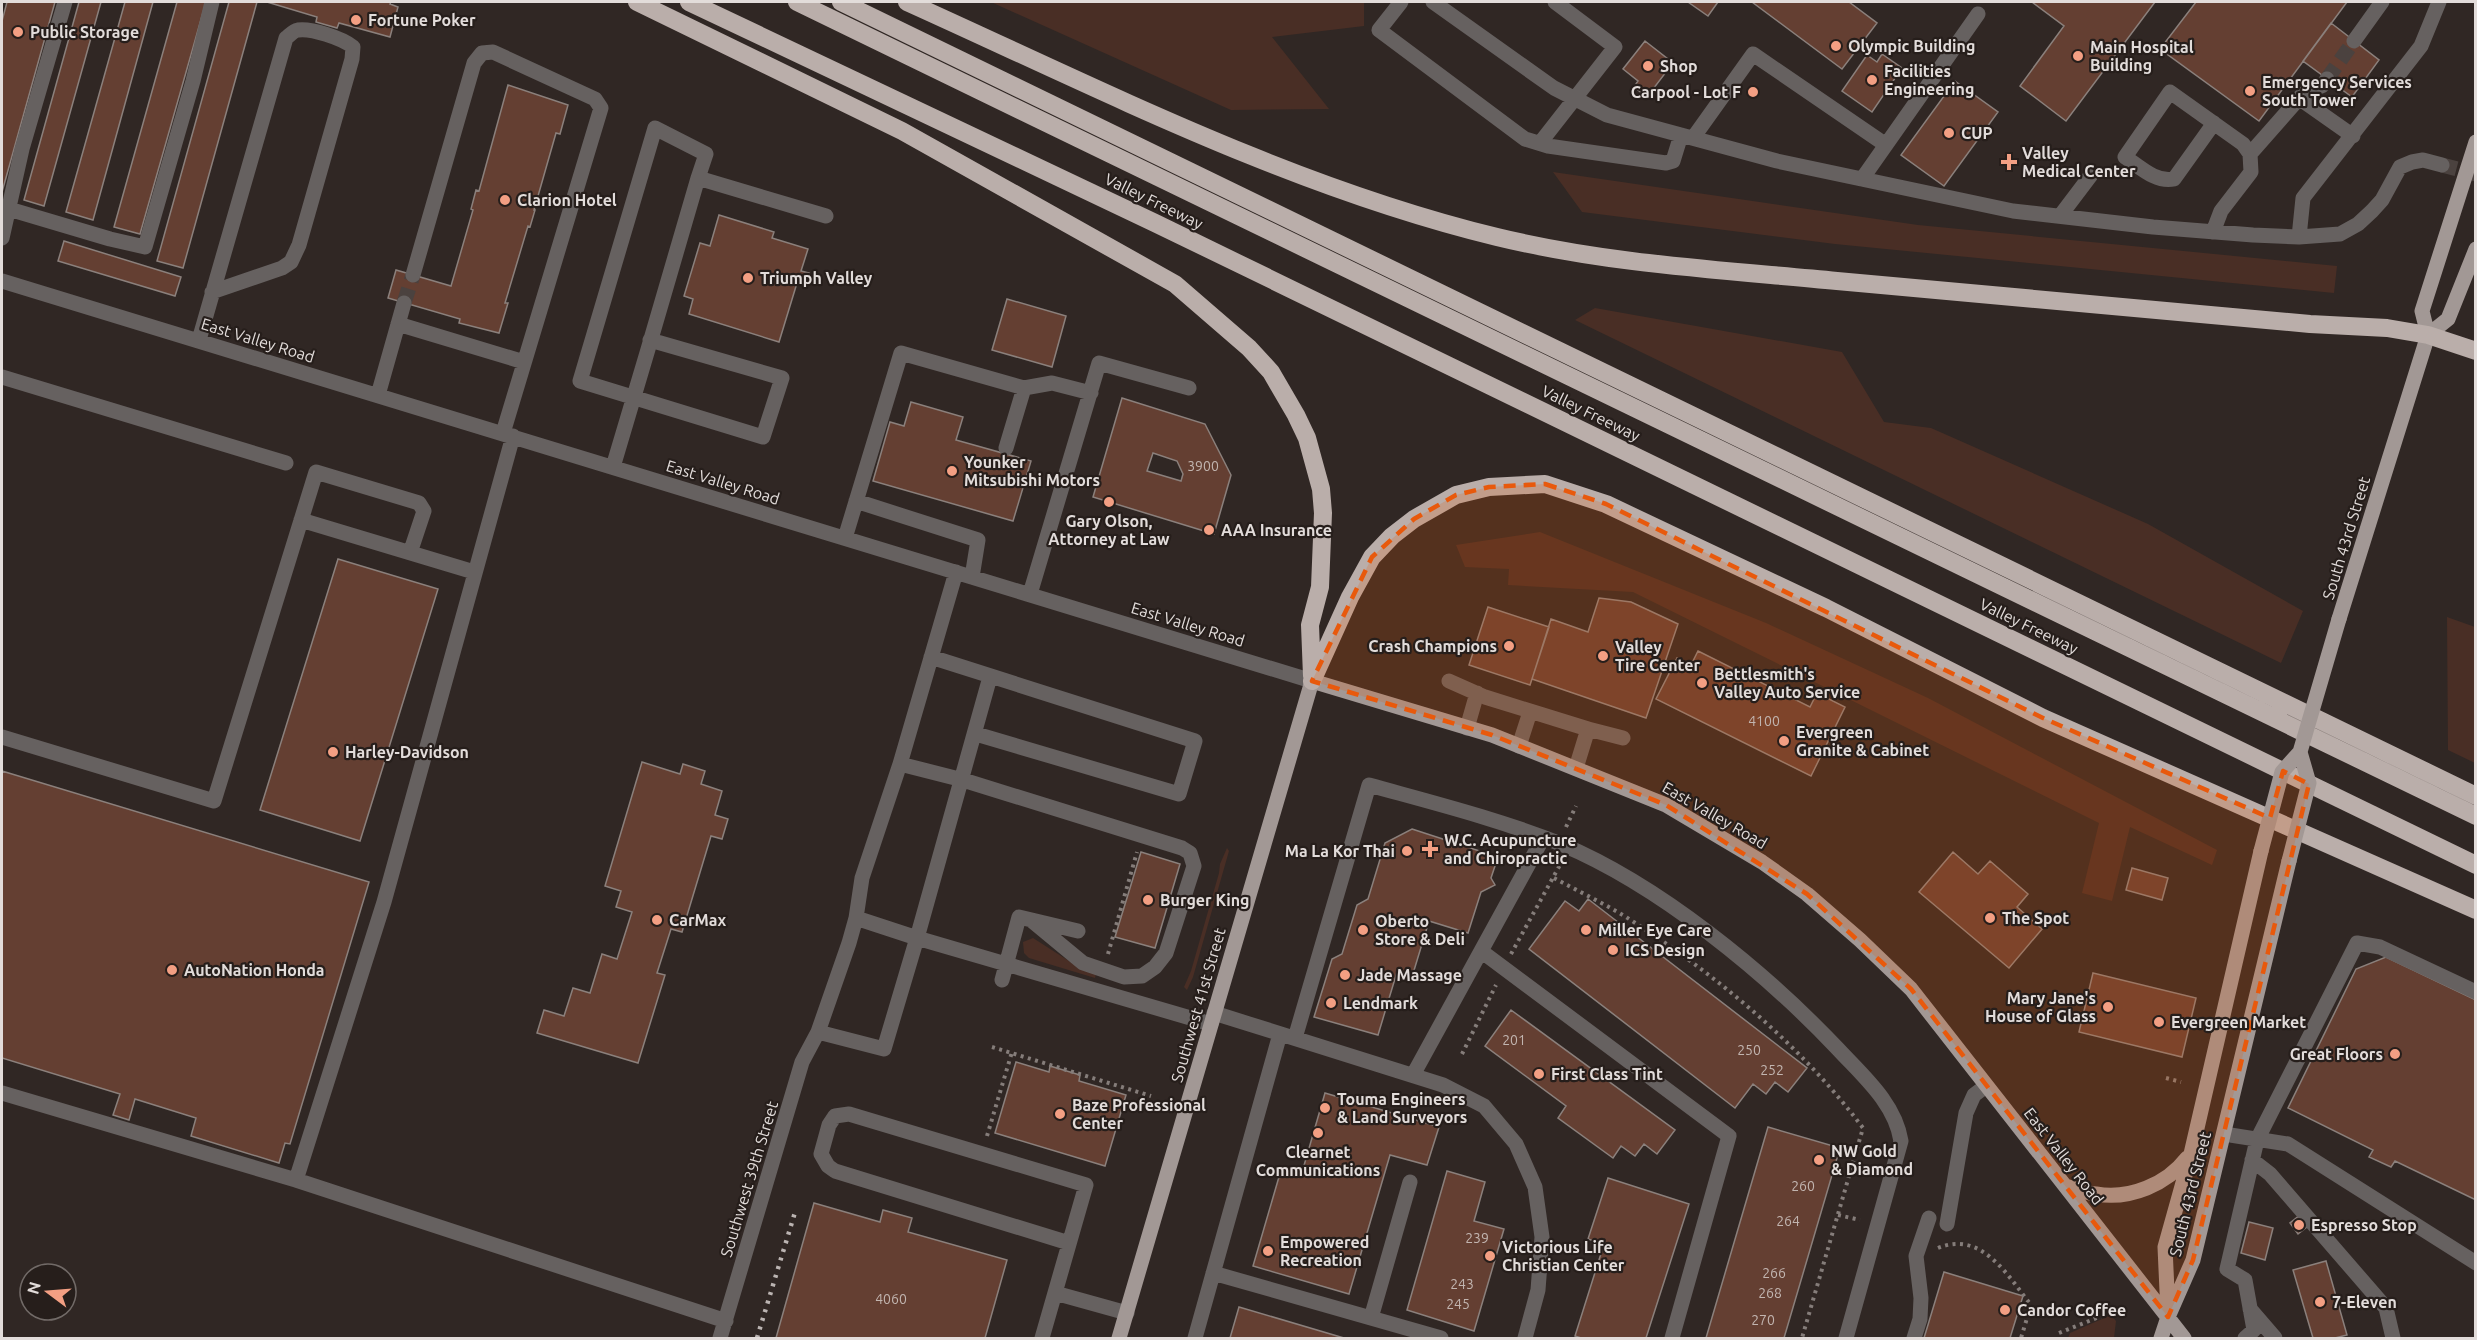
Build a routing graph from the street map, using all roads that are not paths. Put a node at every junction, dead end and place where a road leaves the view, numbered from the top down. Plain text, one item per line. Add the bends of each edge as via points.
1 (65, 2) edge
2 (212, 2) edge
3 (637, 2) edge
4 (688, 2) edge
5 (797, 2) edge
6 (841, 2) edge
7 (908, 2) edge
8 (1401, 2) edge
9 (1433, 2) edge
10 (1555, 2) edge
11 (2382, 2) edge
12 (2439, 2) edge
13 (1978, 14) dead end
14 (2354, 41) tunnel mouth
15 (2327, 79) tunnel mouth
16 (2299, 98) junction
17 (1576, 99) junction
18 (2214, 123) junction
19 (2353, 136) junction
20 (1687, 137) junction
21 (2475, 142) edge
22 (1540, 143) junction
23 (1886, 145) junction
24 (2250, 154) junction
25 (2442, 165) tunnel mouth
26 (2091, 175) dead end
27 (698, 178) junction
28 (1862, 179) junction
29 (5, 208) edge
30 (826, 216) dead end
31 (2060, 216) junction
32 (2213, 232) junction
33 (2299, 237) junction
34 (2, 238) edge
35 (2475, 249) edge
36 (413, 275) tunnel mouth
37 (2, 281) edge
38 (212, 292) junction
39 (404, 303) tunnel mouth
40 (398, 324) junction
41 (2428, 335) junction
42 (199, 340) junction
43 (651, 340) junction
44 (2475, 351) edge
45 (524, 362) junction
46 (2, 377) edge
47 (1024, 388) junction
48 (1189, 388) dead end
49 (1091, 393) junction
50 (378, 395) junction
51 (634, 397) junction
52 (508, 435) junction
53 (1006, 448) dead end
54 (286, 463) dead end
55 (613, 467) junction
56 (856, 501) junction
57 (301, 520) junction
58 (845, 538) junction
59 (410, 553) junction
60 (474, 572) junction
61 (956, 572) junction
62 (972, 577) junction
63 (1030, 594) junction
64 (931, 657) junction
65 (990, 677) junction
66 (1312, 681) junction
67 (1449, 681) dead end
68 (1477, 693) junction
69 (1530, 712) junction
70 (1467, 728) junction
71 (1588, 729) junction
72 (976, 734) junction
73 (2, 737) edge
74 (1623, 738) dead end
75 (1519, 746) junction
76 (2300, 752) junction
77 (900, 764) junction
78 (1576, 768) junction
79 (963, 780) junction
80 (2475, 796) edge
81 (2475, 816) edge
82 (1543, 838) junction
83 (2475, 864) edge
84 (2475, 910) edge
85 (856, 918) junction
86 (1031, 920) junction
87 (1078, 931) dead end
88 (917, 938) junction
89 (1481, 951) junction
90 (1006, 964) junction
91 (1002, 980) dead end
92 (2475, 992) edge
93 (1213, 1019) junction
94 (818, 1032) junction
95 (1280, 1034) junction
96 (1295, 1038) junction
97 (1413, 1075) junction
98 (1986, 1086) junction
99 (2, 1093) edge
100 (2224, 1134) junction
101 (2257, 1140) junction
102 (2191, 1154) junction
103 (2252, 1160) junction
104 (296, 1180) junction
105 (1410, 1182) dead end
106 (2065, 1186) junction
107 (1929, 1218) dead end
108 (1947, 1224) dead end
109 (1069, 1243) junction
110 (2475, 1263) edge
111 (1213, 1273) junction
112 (1055, 1293) junction
113 (2250, 1309) junction
114 (1127, 1312) junction
115 (2168, 1317) junction
116 (1371, 1318) junction
117 (726, 1321) junction
118 (720, 1338) edge
119 (1042, 1338) edge
120 (1119, 1338) edge
121 (1195, 1338) edge
122 (1441, 1338) edge
123 (1525, 1338) edge
124 (1672, 1338) edge
125 (1846, 1338) edge
126 (1914, 1338) edge
127 (2161, 1338) edge
128 (2184, 1338) edge
129 (2245, 1338) edge
130 (2275, 1338) edge
131 (2393, 1338) edge

1 - 29 street
2 - 29 street via 145,247
3 - 66 highway via 902,130 1154,272 1174,284 1249,348 1271,372 1296,415 1307,438 1321,489 1320,587 1310,625
4 - 83 highway, Valley Freeway via 1155,223
5 - 81 highway
6 - 80 highway
7 - 41 highway via 1256,158 1428,219 1574,254 2387,328
8 - 22 street via 1379,30 1525,139
9 - 17 street via 1554,88
10 - 17 street via 1615,47
11 - 14 street
12 - 19 street via 2421,46
13 - 23 street
15 - 16 street
16 - 19 street
16 - 24 street
17 - 20 street via 1606,115
17 - 22 street
18 - 18 street via 2174,179 2154,177 2125,157 2170,92
18 - 24 street via 2243,144
19 - 33 street via 2303,198
20 - 22 street via 1673,161 1666,163
20 - 23 street via 1753,54
20 - 28 street
21 - 41 main road, South 43rd Street via 2422,311
23 - 28 street
24 - 32 street via 2251,172 2221,211
25 - 33 street via 2423,160 2400,167 2382,200 2358,224 2340,234
26 - 31 street
27 - 30 street
27 - 43 street
27 - 51 street via 706,154 655,128 579,381
28 - 31 street via 2013,211
29 - 34 street
31 - 32 street
32 - 33 street
35 - 41 main road, South 43rd Street via 2448,319
36 - 45 street via 474,63 482,53 493,52 595,99 601,108
37 - 42 street, East Valley Road
38 - 38 street via 286,38 295,30 306,30 344,40 352,46 352,59 291,262
38 - 42 street
39 - 40 street
40 - 45 street
40 - 50 street
41 - 44 highway
41 - 76 main road, South 43rd Street, bridge
42 - 50 street, East Valley Road
43 - 51 street
43 - 51 street via 782,378 763,437
45 - 52 street
46 - 54 street
47 - 49 street via 1052,383
47 - 53 street
47 - 56 street via 901,353
48 - 49 street via 1099,363
49 - 63 street
50 - 52 street, East Valley Road
51 - 55 street
52 - 55 street, East Valley Road
52 - 60 street
55 - 58 street, East Valley Road
56 - 58 street
56 - 62 street via 978,540
57 - 59 street
57 - 59 street via 316,472 419,503 424,511
57 - 73 street via 214,801
58 - 61 street, East Valley Road
59 - 60 street
60 - 104 street via 384,902
61 - 62 street, East Valley Road
61 - 64 street, Southwest 39th Street
62 - 63 street, East Valley Road
63 - 66 street, East Valley Road
64 - 65 street
64 - 77 street, Southwest 39th Street
65 - 72 street
65 - 72 street via 1194,741 1179,794
66 - 70 main road, East Valley Road
66 - 84 highway via 1372,557 1392,536 1456,495 1489,487 1545,484 1606,504 1826,608 2043,718
66 - 93 main road, Southwest 41st Street
67 - 68 street
68 - 69 street
68 - 70 street
69 - 71 street
69 - 75 street
70 - 75 main road, East Valley Road
71 - 74 street
71 - 78 street
72 - 79 street
75 - 78 main road, East Valley Road
76 - 100 main road, South 43rd Street, bridge via 2310,783
76 - 102 main road, South 43rd Street, bridge via 2282,772
77 - 79 street
77 - 85 street, Southwest 39th Street via 862,878
78 - 98 main road, East Valley Road via 1666,806 1762,862 1807,894 1911,989
79 - 86 street via 1190,853 1194,866 1166,953 1142,976 1124,977 1083,963
79 - 88 street
82 - 89 street
82 - 96 street via 1481,815 1369,785
82 - 125 street via 1602,863 1678,910 1723,944 1821,1031 1892,1113 1901,1141
85 - 88 street
85 - 94 street, Southwest 39th Street
86 - 87 street
86 - 90 street via 1019,917
88 - 90 street
88 - 94 street via 884,1049
89 - 97 street
89 - 124 street via 1729,1136
90 - 91 street
90 - 93 street
92 - 101 street via 2380,947 2357,943
93 - 95 street
93 - 114 main road, Southwest 41st Street
94 - 117 street, Southwest 39th Street via 802,1062
95 - 96 street
95 - 111 street
96 - 97 street
97 - 123 street via 1484,1106 1516,1144 1535,1187 1542,1237 1538,1290
98 - 106 main road, East Valley Road
98 - 108 street via 1974,1095 1966,1113
99 - 104 street
100 - 101 street
100 - 115 main road, South 43rd Street via 2193,1260
101 - 103 street
101 - 110 street via 2288,1144
102 - 106 main road via 2164,1180 2125,1195 2097,1195
102 - 115 main road, South 43rd Street via 2165,1247
103 - 113 street via 2227,1269 2245,1280
103 - 131 street via 2270,1174 2386,1308
104 - 117 street
105 - 116 street
106 - 115 main road, East Valley Road
107 - 126 street via 1916,1256 1921,1298
109 - 109 street via 1086,1185 849,1114 835,1116 829,1125 821,1154 836,1171
109 - 112 street
111 - 116 street
111 - 121 street
112 - 114 street
112 - 119 street
113 - 129 street via 2254,1330
113 - 130 street
114 - 120 main road, Southwest 41st Street
115 - 127 main road
115 - 128 main road, East Valley Road
116 - 122 street
117 - 118 street, Southwest 39th Street

